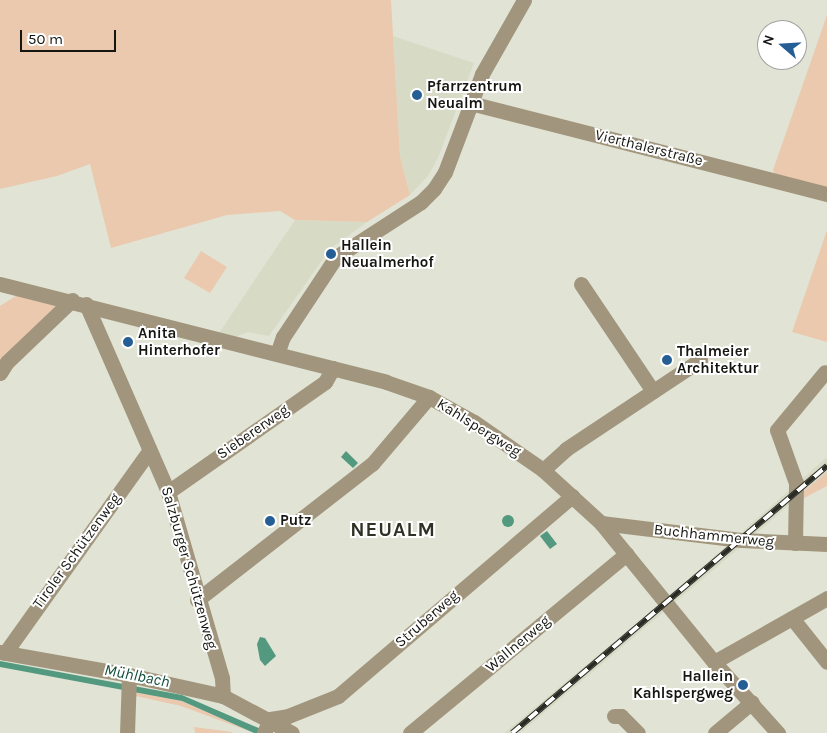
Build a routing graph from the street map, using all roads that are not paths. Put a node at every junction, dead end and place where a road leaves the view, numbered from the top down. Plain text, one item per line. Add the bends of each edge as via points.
1 (524, 0) edge
2 (470, 103) junction
3 (827, 194) edge
4 (0, 284) edge
5 (581, 284) dead end
6 (79, 302) junction
7 (277, 354) junction
8 (700, 360) dead end
9 (333, 368) junction
10 (825, 372) dead end
11 (0, 373) edge
12 (653, 391) junction
13 (429, 397) junction
14 (150, 450) junction
15 (543, 470) junction
16 (168, 492) junction
17 (572, 496) junction
18 (601, 523) junction
19 (794, 543) junction
20 (827, 544) edge
21 (626, 554) junction
22 (827, 598) edge
23 (197, 600) junction
24 (792, 618) junction
25 (2, 652) edge
26 (714, 662) junction
27 (827, 662) edge
28 (128, 683) junction
29 (223, 696) junction
30 (752, 702) junction
31 (614, 716) dead end
32 (267, 726) edge
33 (127, 733) edge
34 (292, 733) edge
35 (410, 733) edge
36 (638, 733) edge
37 (715, 733) edge
38 (778, 733) edge

1 - 2 street
2 - 3 street, Vierthalerstraße
2 - 7 street via 445,172 434,189 421,202 336,257 292,322
4 - 6 street, Kahlspergweg
5 - 12 street
6 - 7 street, Kahlspergweg via 152,325
6 - 11 street via 8,362
6 - 14 street, Salzburger Schützenweg
7 - 9 street, Kahlspergweg
8 - 12 street
9 - 13 street, Kahlspergweg
9 - 16 street, Siebererweg via 325,382
10 - 19 street via 778,430 796,483
12 - 15 street via 566,449
13 - 15 street, Kahlspergweg via 507,442
13 - 23 street via 372,464
14 - 16 street, Salzburger Schützenweg
14 - 25 street, Tiroler Schützenweg
15 - 17 street, Kahlspergweg
16 - 23 street, Salzburger Schützenweg
17 - 18 street, Kahlspergweg
17 - 32 street, Struberweg via 338,696
18 - 19 street, Buchhammerweg
18 - 21 street, Kahlspergweg
19 - 20 street, Buchhammerweg
21 - 26 street, Kahlspergweg
21 - 35 street, Wallnerweg
22 - 24 street
23 - 29 street, Salzburger Schützenweg via 222,678
24 - 26 street
24 - 27 street
25 - 28 street
26 - 30 street, Kahlspergweg
28 - 29 street
28 - 33 street
29 - 32 street
30 - 37 street
30 - 38 street, Kahlspergweg
31 - 36 street via 621,716
32 - 34 street

